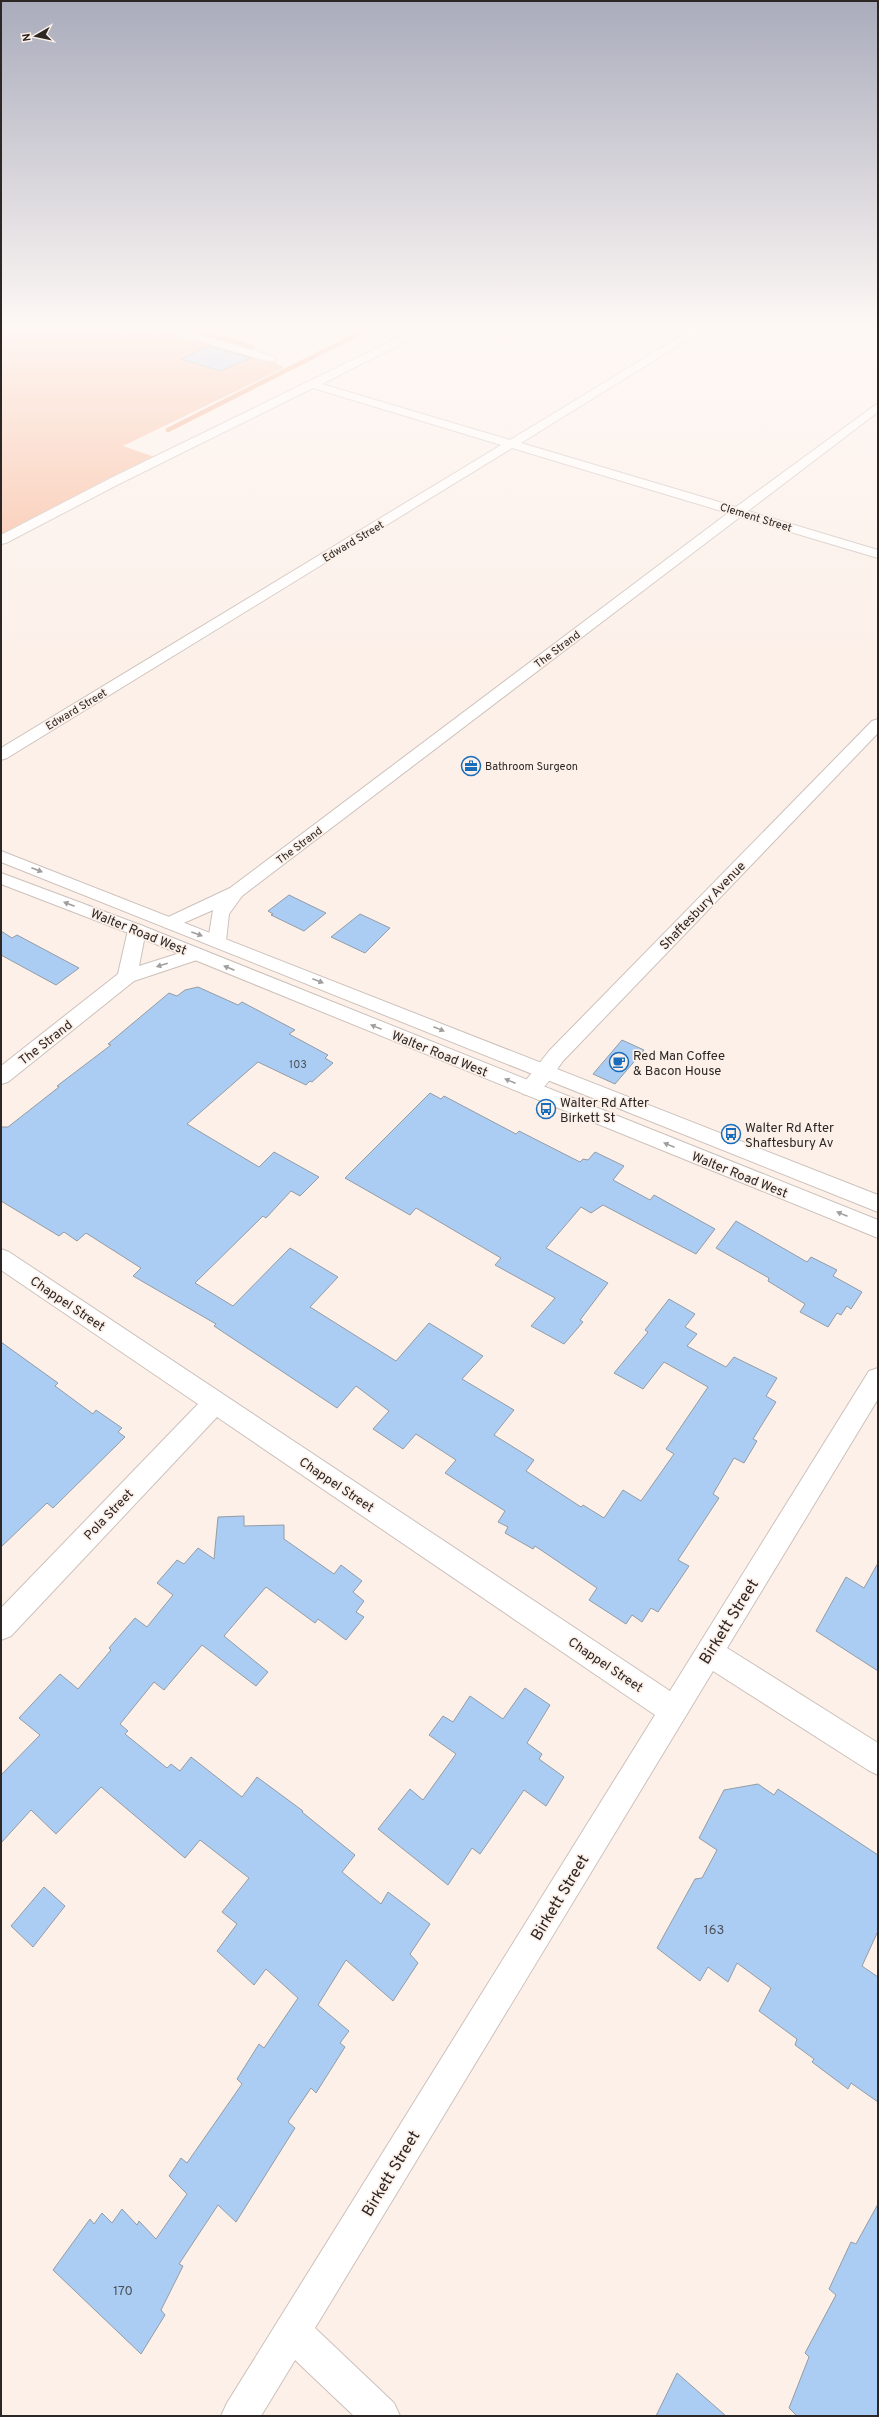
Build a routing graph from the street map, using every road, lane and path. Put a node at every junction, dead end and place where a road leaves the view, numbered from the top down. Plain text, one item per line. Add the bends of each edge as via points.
1 (202, 439) edge
2 (490, 439) edge
3 (520, 439) edge
4 (835, 439) edge
5 (510, 445) junction
6 (739, 512) junction
7 (1, 540) edge
8 (878, 554) edge
9 (878, 724) edge
10 (1, 755) edge
11 (1, 856) edge
12 (1, 878) edge
13 (236, 892) junction
14 (170, 923) junction
15 (137, 930) junction
16 (217, 941) junction
17 (196, 954) junction
18 (127, 977) junction
19 (542, 1071) junction
20 (1, 1077) edge
21 (530, 1089) junction
22 (878, 1204) edge
23 (878, 1229) edge
24 (1, 1258) edge
25 (878, 1378) edge
26 (215, 1402) junction
27 (1, 1627) edge
28 (709, 1652) junction
29 (673, 1710) junction
30 (878, 1760) edge
31 (292, 2332) junction
32 (240, 2416) edge
33 (381, 2416) edge

1 - 7 street
2 - 5 street, Clement Street
3 - 5 street, Edward Street
4 - 6 street, The Strand
5 - 6 street, Clement Street
5 - 10 street, Edward Street
6 - 8 street, Clement Street
6 - 13 street, The Strand
9 - 19 street, Shaftesbury Avenue
11 -> 14 street, Walter Road West
15 -> 12 street, Walter Road West
13 - 14 street, The Strand
13 - 16 street, The Strand via 220,913
14 -> 16 street, Walter Road West
15 - 17 street, Walter Road West
15 - 18 street
16 -> 19 street, Walter Road West
17 -> 18 street, The Strand
21 -> 17 street, Walter Road West
18 - 20 street, The Strand
19 - 21 street, Shaftesbury Avenue
19 - 22 street, Walter Road West
23 -> 21 street, Walter Road West
24 - 26 street, Chappel Street
25 - 28 street, Birkett Street
26 - 27 street, Pola Street
26 - 29 street, Chappel Street
28 - 29 street, Birkett Street
28 - 30 street
29 - 31 street, Birkett Street
31 - 32 street, Birkett Street
31 - 33 street

